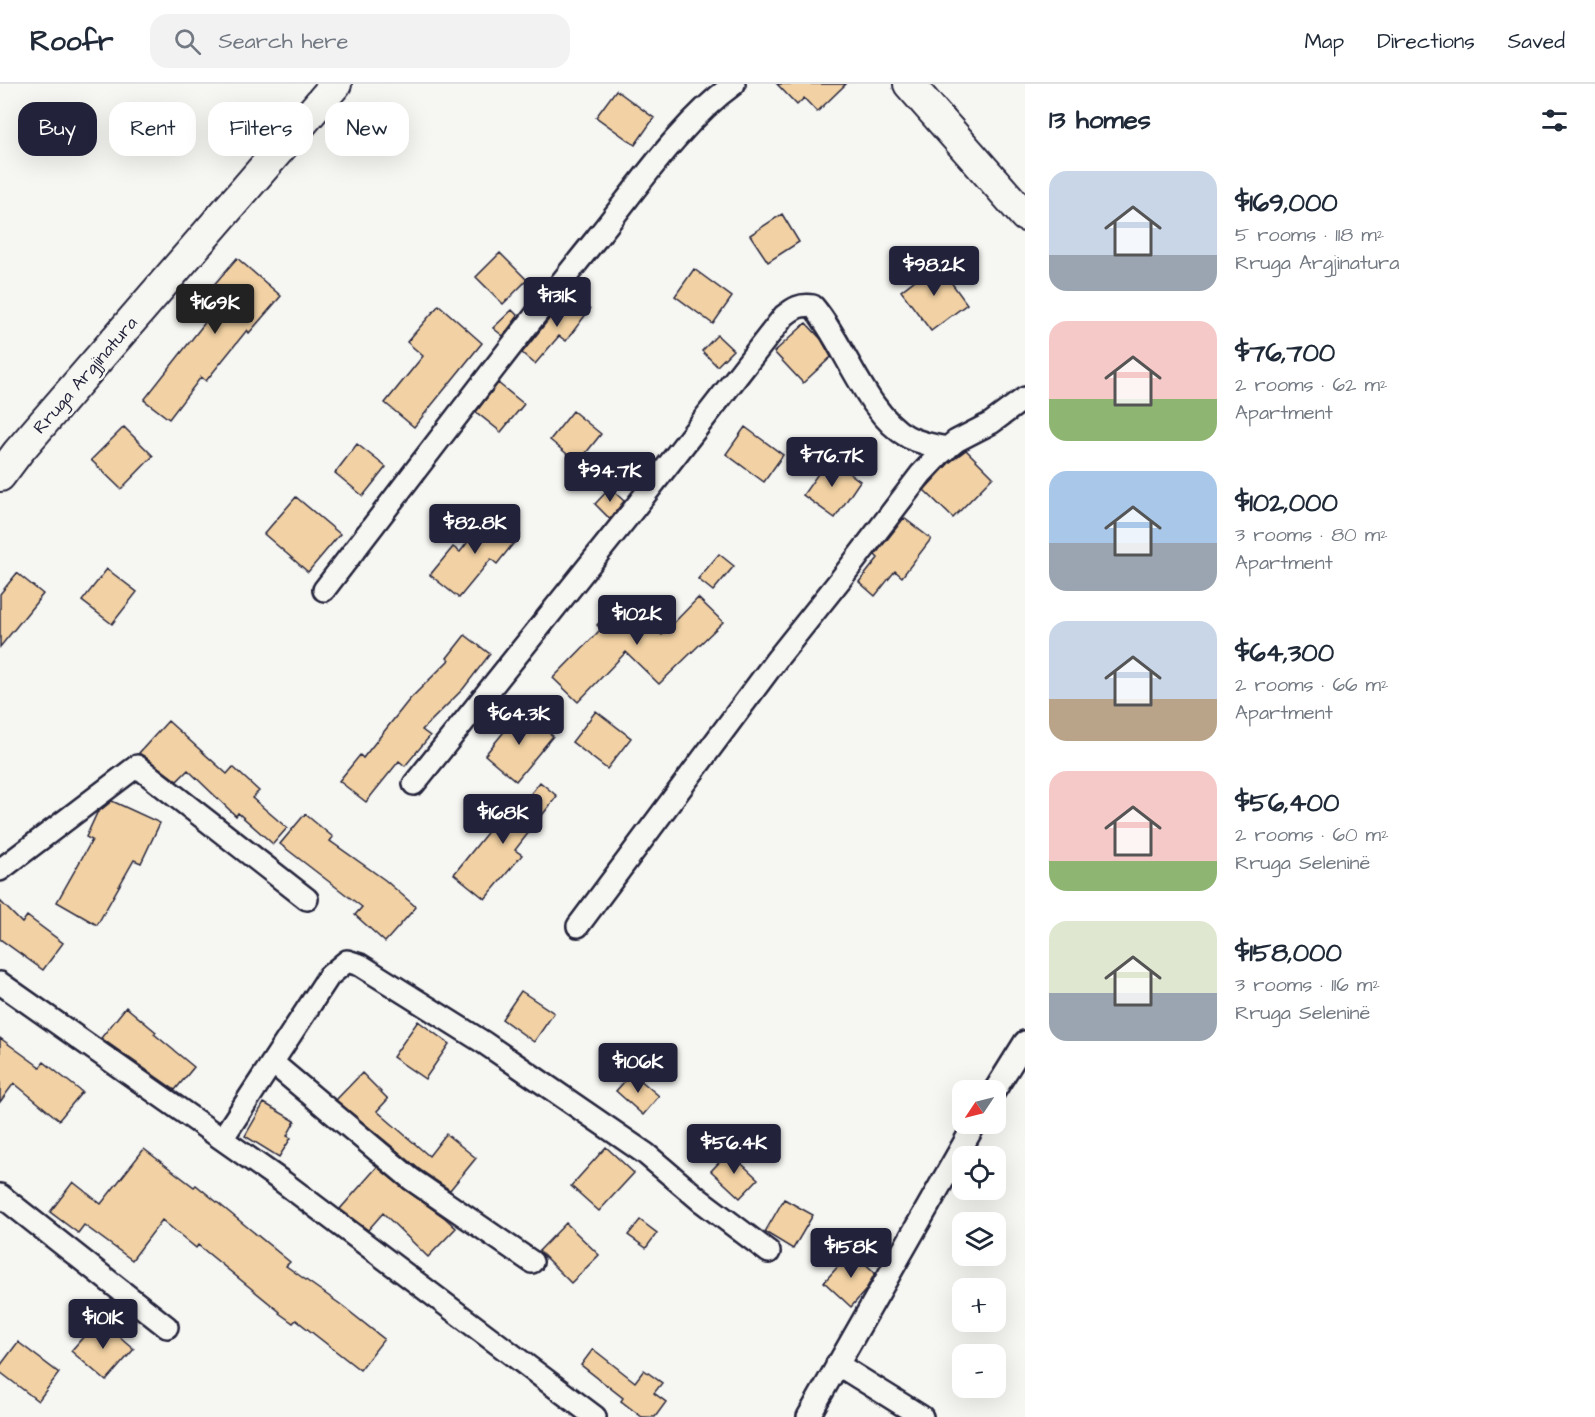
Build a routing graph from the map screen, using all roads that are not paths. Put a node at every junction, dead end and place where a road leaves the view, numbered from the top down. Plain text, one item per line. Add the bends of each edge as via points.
1 (336, 84) edge
2 (734, 84) edge
3 (909, 84) edge
4 (1025, 216) edge
5 (1025, 398) edge
6 (948, 448) junction
7 (0, 476) edge
8 (324, 590) dead end
9 (414, 784) dead end
10 (0, 870) edge
11 (307, 899) dead end
12 (578, 926) dead end
13 (0, 983) edge
14 (1025, 1042) edge
15 (273, 1063) junction
16 (1001, 1080) edge
17 (969, 1134) edge
18 (222, 1140) junction
19 (0, 1195) edge
20 (769, 1252) dead end
21 (532, 1262) dead end
22 (167, 1327) dead end
23 (837, 1364) junction
24 (595, 1417) edge
25 (808, 1417) edge
26 (922, 1417) edge

1 - 7 street, Rruga Argjinatura
2 - 8 street via 695,117 636,189
3 - 4 street
5 - 6 street
6 - 9 street via 906,436 867,394 823,317 813,306 803,304 793,309
6 - 12 street via 921,474 777,659
10 - 11 street via 137,766
13 - 18 street
14 - 16 street
15 - 18 street
15 - 20 street via 329,976 347,961 360,965 483,1042 636,1147
15 - 21 street via 411,1179
17 - 23 street
18 - 24 street
19 - 22 street
23 - 25 street
23 - 26 street

